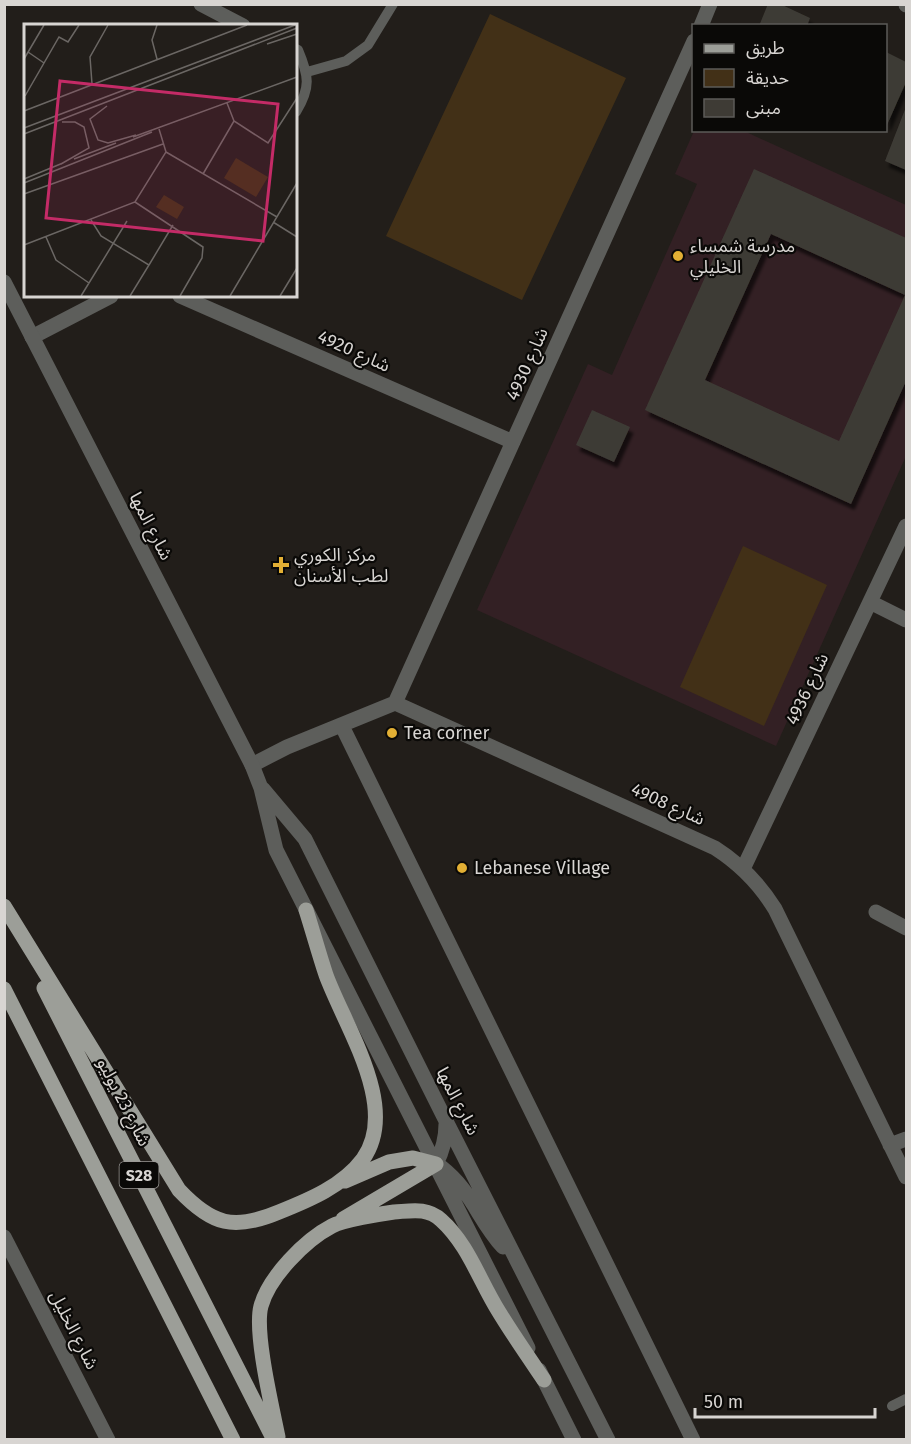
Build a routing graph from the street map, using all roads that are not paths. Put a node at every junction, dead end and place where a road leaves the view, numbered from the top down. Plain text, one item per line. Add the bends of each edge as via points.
1 (201, 4) edge
2 (393, 4) edge
3 (710, 4) edge
4 (239, 24) edge
5 (702, 24) edge
6 (692, 43) edge
7 (297, 50) edge
8 (308, 72) junction
9 (297, 110) edge
10 (4, 282) edge
11 (109, 297) edge
12 (182, 297) edge
13 (32, 337) junction
14 (513, 442) junction
15 (906, 526) edge
16 (870, 602) junction
17 (906, 620) edge
18 (395, 703) junction
19 (342, 726) junction
20 (252, 765) junction
21 (261, 788) junction
22 (743, 869) junction
23 (4, 909) edge
24 (306, 910) junction
25 (876, 912) dead end
26 (906, 928) edge
27 (4, 989) edge
28 (446, 1121) junction
29 (906, 1139) edge
30 (890, 1145) junction
31 (436, 1164) junction
32 (906, 1177) edge
33 (338, 1183) junction
34 (333, 1225) junction
35 (4, 1237) edge
36 (519, 1263) junction
37 (544, 1380) junction
38 (906, 1399) edge
39 (892, 1406) dead end
40 (108, 1440) edge
41 (233, 1440) edge
42 (276, 1440) edge
43 (574, 1440) edge
44 (608, 1440) edge
45 (693, 1440) edge

1 - 4 street
2 - 8 lane via 368,45 346,60
3 - 5 street
6 - 14 street, 4930 شارع
7 - 8 lane
8 - 9 lane via 306,96
10 - 13 street, شارع المها
11 - 13 street
12 - 14 street, 4920 شارع
13 - 20 street, شارع المها
14 - 18 street, 4930 شارع
15 - 16 street, 4936 شارع
16 - 17 street
16 - 22 street, 4936 شارع
18 - 19 street
18 - 22 street, 4908 شارع via 699,839
19 - 20 street
19 - 45 street
20 - 21 street, شارع المها
21 - 24 street, شارع المها via 276,850
21 - 28 street, شارع المها via 304,838
22 - 30 street, 4908 شارع via 775,909
23 - 33 main road via 178,1190 195,1207 230,1224 263,1219
23 - 42 main road, شارع 23 يوليو / S28
24 - 31 street, شارع المها
24 - 33 main road via 327,976 374,1091 376,1129 363,1158
25 - 26 street
27 - 41 main road, S28
28 - 31 street via 443,1150
28 - 36 street, شارع المها
29 - 30 street
30 - 32 street, 4908 شارع
31 - 33 main road via 413,1158 389,1162
31 - 34 main road
31 - 36 street via 461,1185 499,1242
31 - 37 street, شارع المها
34 - 37 main road via 422,1210 440,1219 460,1241
34 - 42 main road via 291,1259 261,1305 258,1320
35 - 40 street, شارع الخليل
36 - 44 street, شارع المها
37 - 43 street, شارع المها
38 - 39 lane

